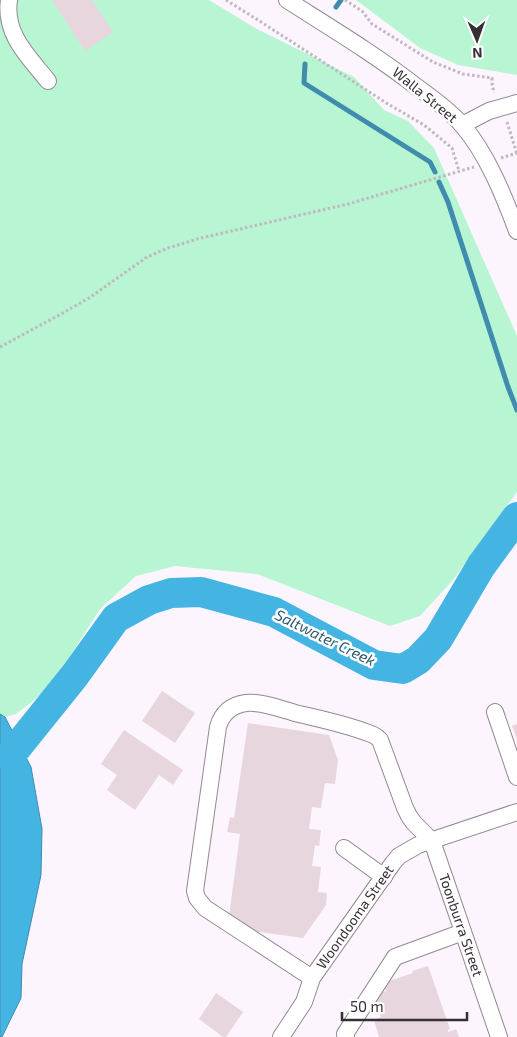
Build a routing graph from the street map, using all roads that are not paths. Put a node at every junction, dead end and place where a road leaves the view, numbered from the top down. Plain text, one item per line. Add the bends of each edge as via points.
1 (10, 0) edge
2 (287, 0) edge
3 (48, 81) dead end
4 (517, 103) edge
5 (462, 125) junction
6 (517, 231) edge
7 (495, 712) dead end
8 (517, 777) edge
9 (517, 812) edge
10 (432, 840) junction
11 (344, 848) dead end
12 (384, 876) junction
13 (463, 932) junction
14 (312, 978) junction
15 (281, 1037) edge
16 (346, 1037) edge
17 (500, 1037) edge

1 - 3 street via 10,20 16,39
2 - 5 street, Walla Street via 397,71
4 - 5 street via 489,111
5 - 6 street, Walla Street via 488,162
7 - 8 street
9 - 10 street, Woondooma Street
10 - 12 street, Woondooma Street via 399,856
10 - 13 street, Toonburra Street
10 - 14 street via 404,808 382,744 374,735 252,702 239,704 225,713 218,727 196,882 197,898 205,908
11 - 12 street
12 - 14 street, Woondooma Street
13 - 16 street via 395,957
13 - 17 street, Toonburra Street
14 - 15 street, Woondooma Street via 304,1002

